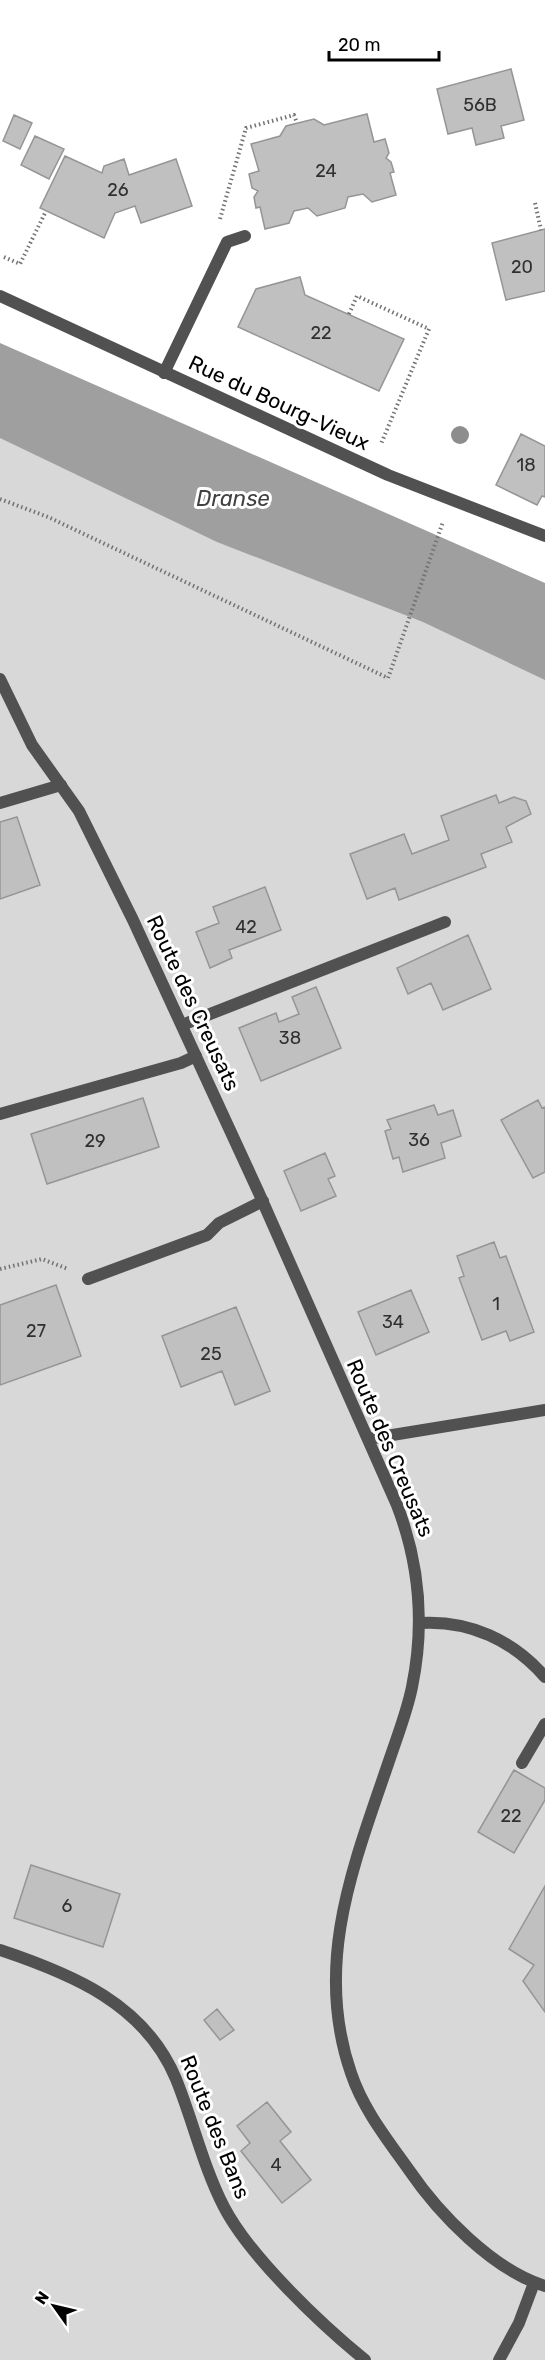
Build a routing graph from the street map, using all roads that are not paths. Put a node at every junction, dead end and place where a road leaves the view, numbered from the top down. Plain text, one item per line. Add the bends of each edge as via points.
1 (245, 236) dead end
2 (0, 296) edge
3 (165, 373) junction
4 (545, 536) edge
5 (0, 679) edge
6 (61, 785) junction
7 (0, 802) edge
8 (445, 922) dead end
9 (182, 1025) junction
10 (196, 1056) junction
11 (0, 1114) edge
12 (262, 1201) junction
13 (88, 1279) road end
14 (545, 1410) edge
15 (368, 1439) junction
16 (420, 1623) junction
17 (545, 1677) edge
18 (545, 1724) edge
19 (522, 1763) dead end
20 (0, 1950) edge
21 (539, 2284) edge
22 (365, 2360) edge
23 (499, 2360) edge

1 - 3 street via 227,242
2 - 3 street, Rue du Bourg-Vieux
3 - 4 street, Rue du Bourg-Vieux via 371,467
5 - 6 street, Route des Creusats via 32,745
6 - 7 street
6 - 9 street, Route des Creusats via 79,811
8 - 9 street
9 - 10 street, Route des Creusats
10 - 11 street
10 - 12 street, Route des Creusats
12 - 13 street via 219,1223 207,1235
12 - 15 street, Route des Creusats
14 - 15 street
15 - 16 street, Route des Creusats via 407,1532 418,1583
16 - 17 street via 443,1622 480,1631 506,1643
16 - 21 street, Route des Creusats via 412,1688 342,1907 336,1970 343,2043 364,2106 420,2185 476,2244
18 - 19 street
20 - 22 street, Route des Bans via 47,1965 104,1993 149,2034 176,2078 225,2209 278,2278
21 - 23 street

